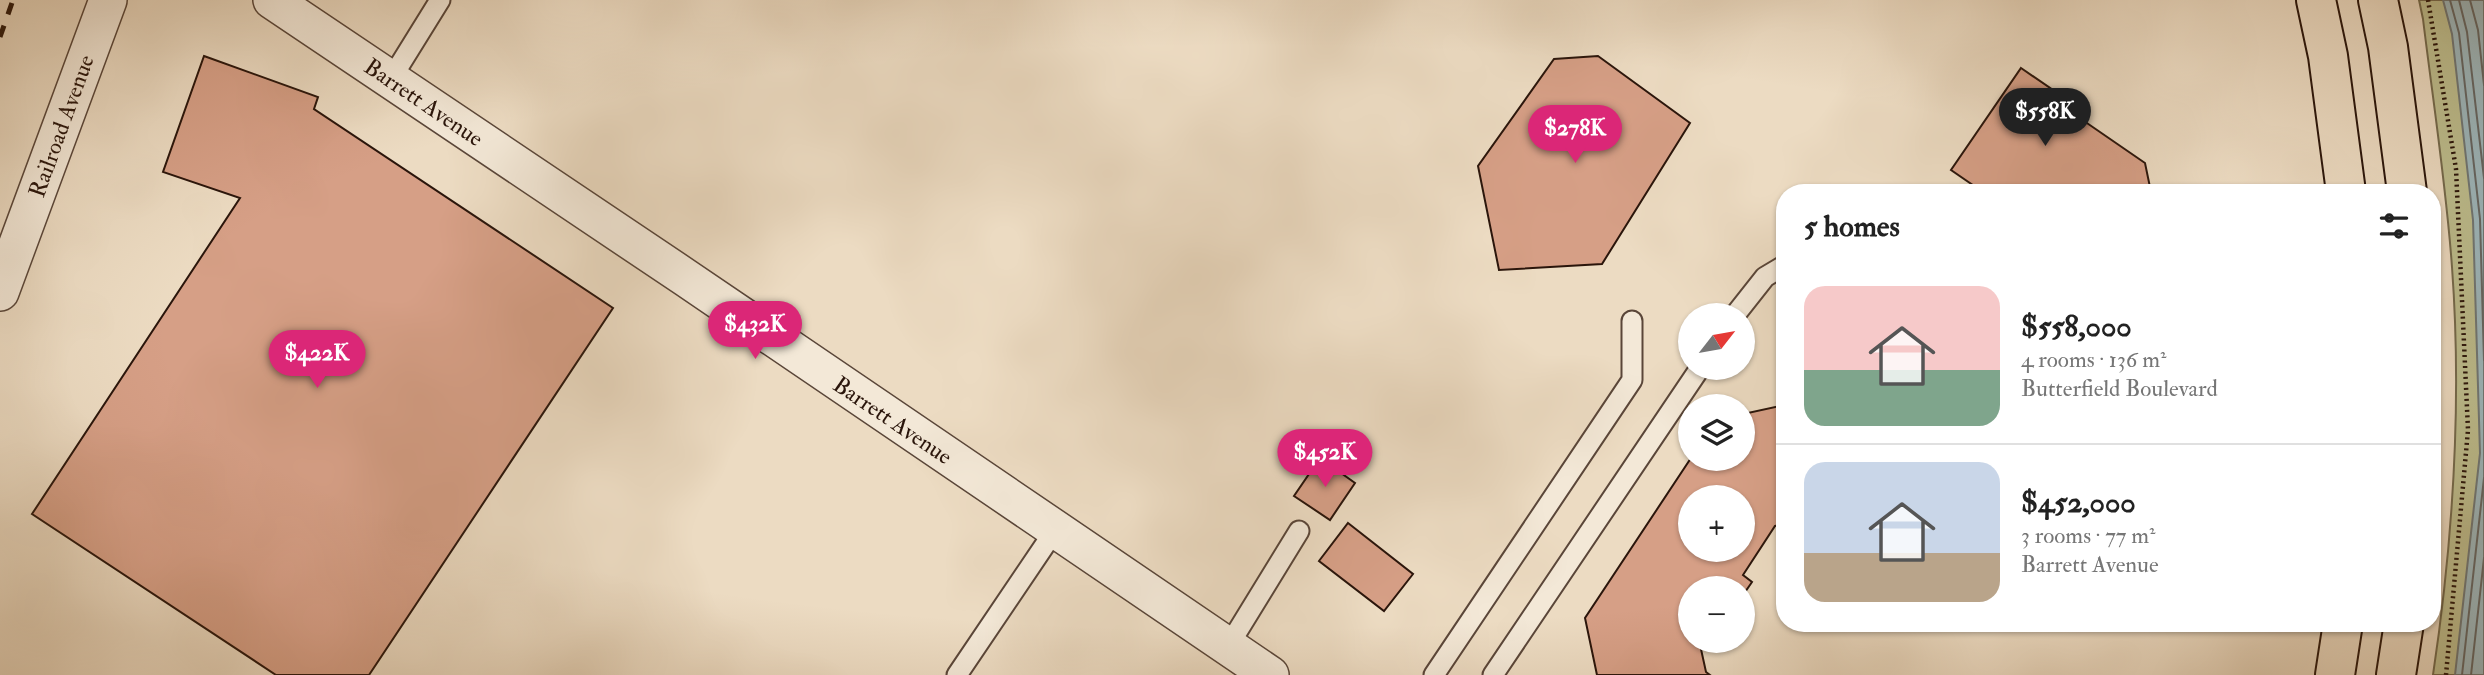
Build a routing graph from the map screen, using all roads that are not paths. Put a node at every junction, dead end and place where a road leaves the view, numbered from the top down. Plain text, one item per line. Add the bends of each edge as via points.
1 (108, 0) edge
2 (272, 0) edge
3 (440, 0) edge
4 (2316, 0) edge
5 (2378, 0) edge
6 (391, 79) junction
7 (2345, 184) edge
8 (2406, 184) edge
9 (1776, 270) edge
10 (0, 292) edge
11 (1744, 303) edge
12 (1632, 321) dead end
13 (1692, 380) edge
14 (1055, 530) junction
15 (1299, 531) dead end
16 (2341, 632) edge
17 (2403, 632) edge
18 (1228, 645) junction
19 (957, 675) edge
20 (1270, 675) edge
21 (1434, 675) edge
22 (1493, 675) edge
23 (2334, 675) edge
24 (2396, 675) edge

1 - 10 street, Railroad Avenue
2 - 6 street, Barrett Avenue
3 - 6 lane
4 - 7 main road
5 - 8 main road
6 - 14 street, Barrett Avenue
9 - 11 lane
12 - 21 lane via 1632,380
13 - 22 lane
14 - 18 street, Barrett Avenue
14 - 19 lane
15 - 18 lane
16 - 23 main road
17 - 24 main road
18 - 20 street, Barrett Avenue

